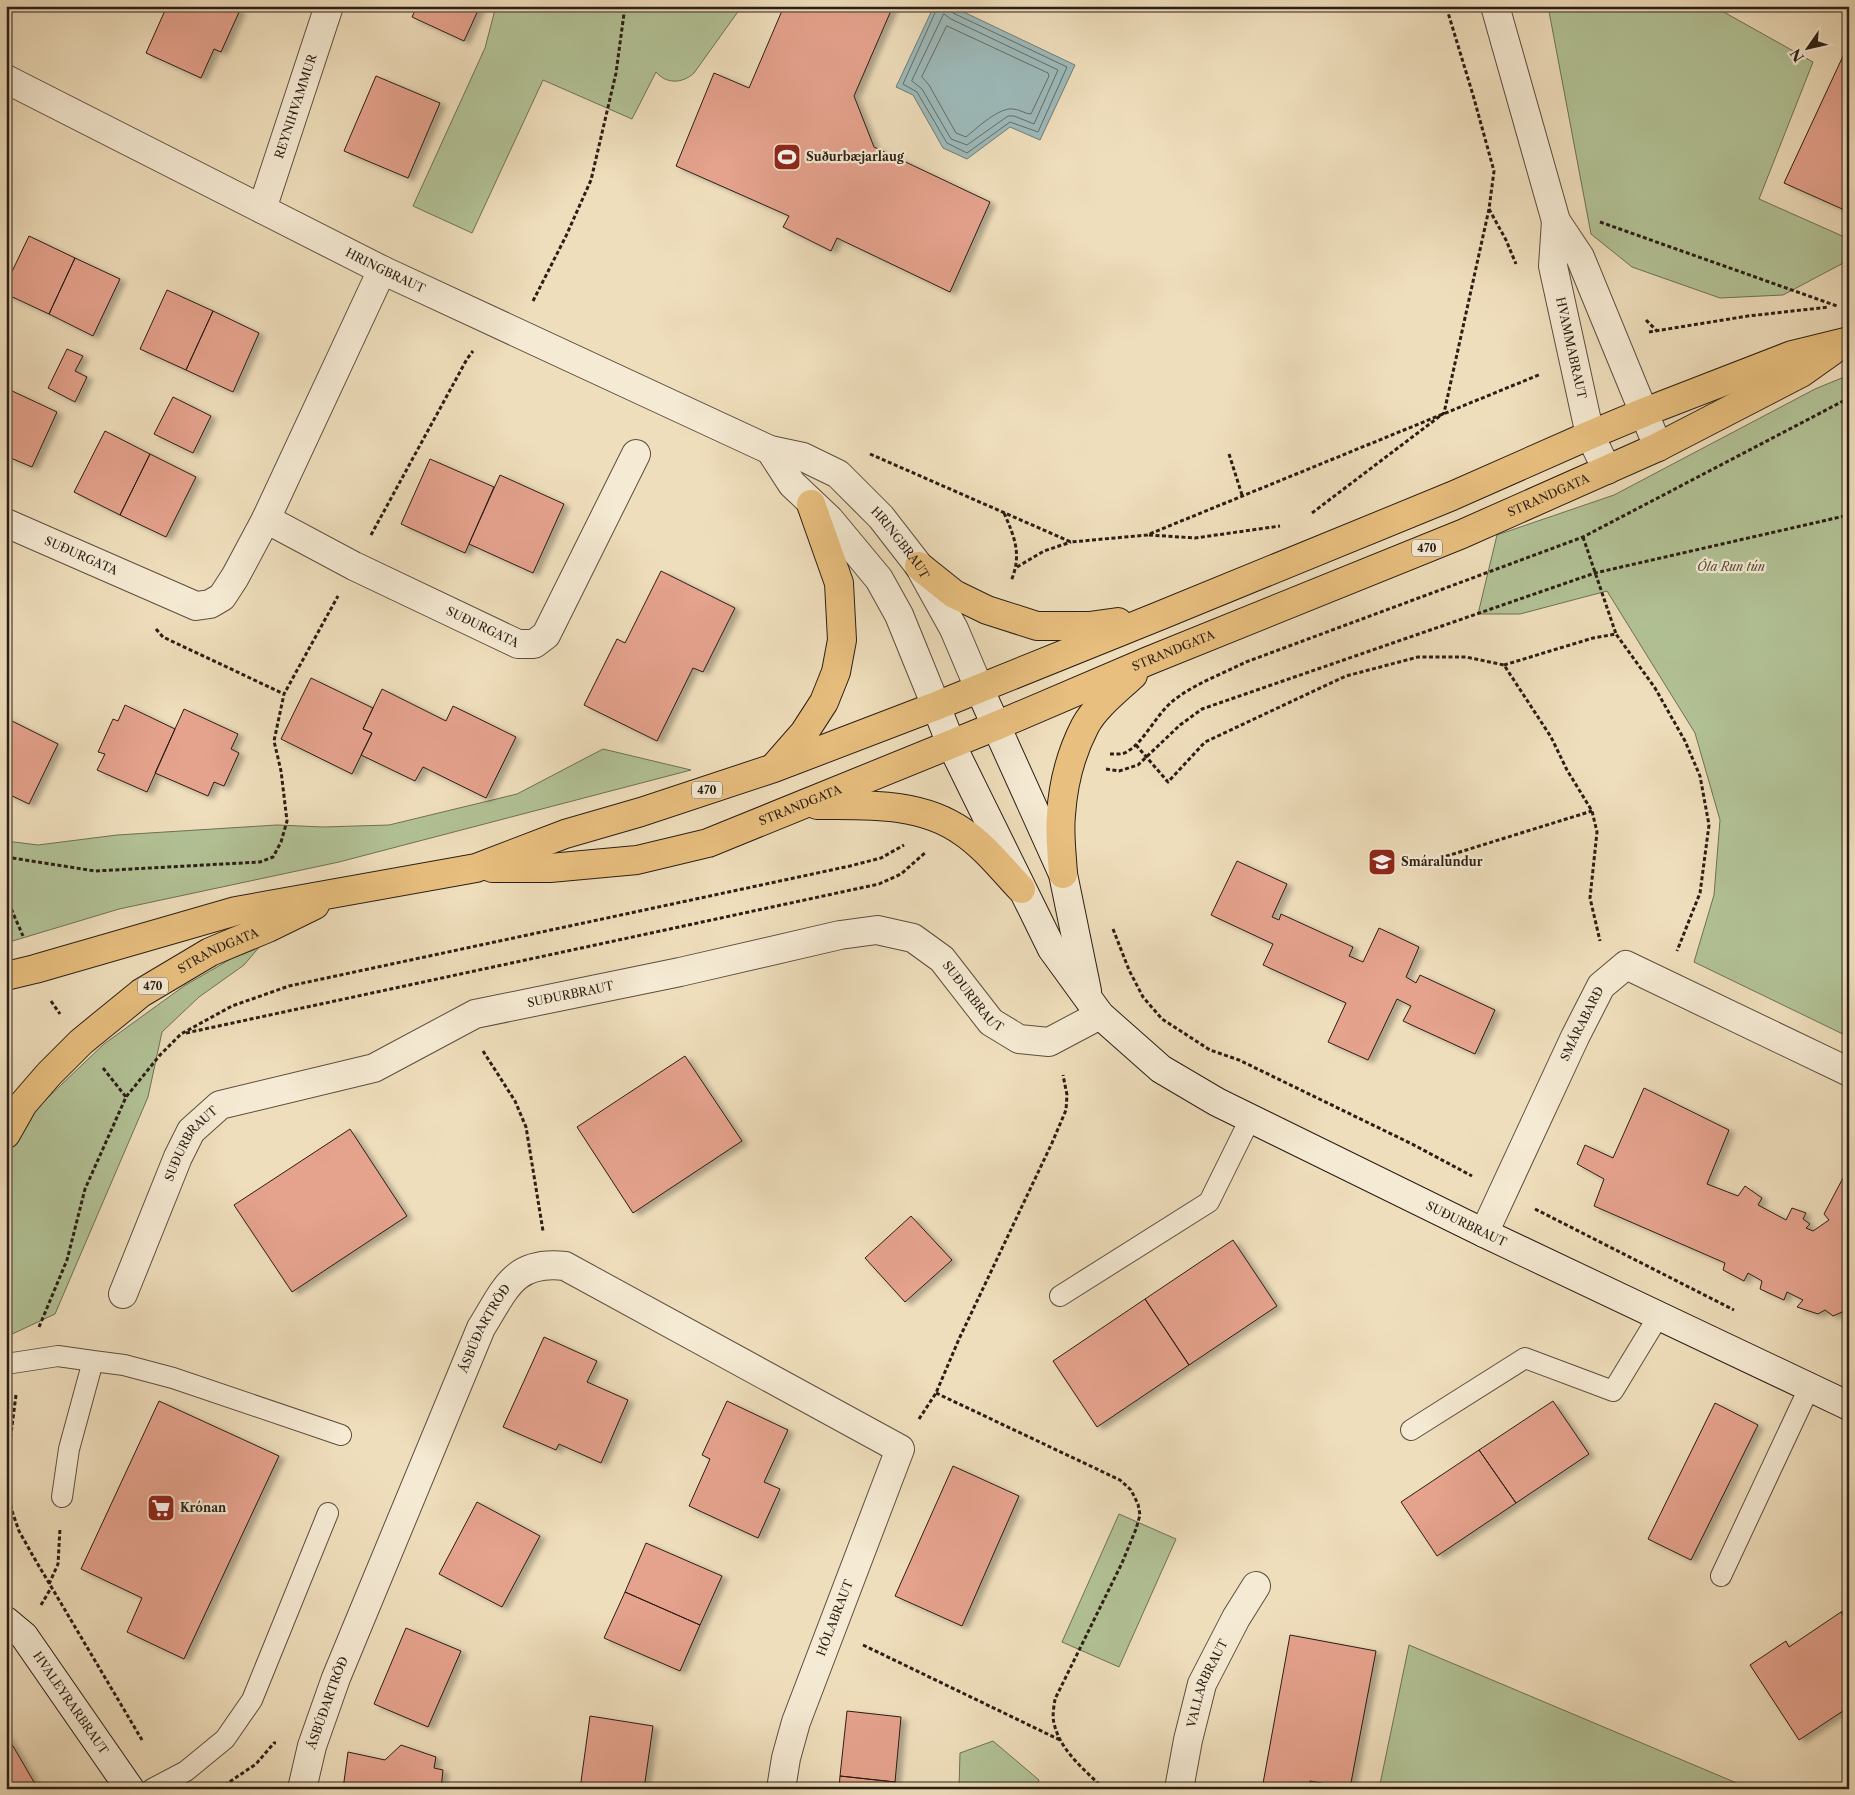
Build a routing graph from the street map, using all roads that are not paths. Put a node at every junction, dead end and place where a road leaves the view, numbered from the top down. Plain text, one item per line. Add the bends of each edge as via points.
1 (329, 6) edge
2 (1495, 6) edge
3 (6, 79) edge
4 (262, 209) junction
5 (1556, 221) junction
6 (382, 270) junction
7 (1846, 342) edge
8 (1645, 412) junction
9 (1590, 435) junction
10 (1658, 447) junction
11 (770, 450) junction
12 (636, 454) dead end
13 (1607, 470) junction
14 (811, 504) junction
15 (266, 519) junction
16 (12, 533) edge
17 (919, 566) junction
18 (1159, 616) junction
19 (1148, 662) junction
20 (979, 688) junction
21 (936, 706) junction
22 (996, 726) junction
23 (951, 744) junction
24 (774, 768) junction
25 (801, 806) junction
26 (476, 868) junction
27 (1063, 874) junction
28 (1020, 888) junction
29 (340, 892) junction
30 (6, 976) edge
31 (1094, 1006) junction
32 (1849, 1072) edge
33 (1250, 1119) junction
34 (6, 1134) edge
35 (1484, 1234) junction
36 (547, 1264) joint
37 (123, 1294) dead end
38 (1060, 1296) dead end
39 (1658, 1317) junction
40 (93, 1361) junction
41 (6, 1364) edge
42 (1809, 1388) junction
43 (1849, 1406) edge
44 (1411, 1430) dead end
45 (341, 1435) dead end
46 (62, 1497) dead end
47 (328, 1513) dead end
48 (1721, 1576) dead end
49 (1256, 1586) dead end
50 (6, 1621) edge
51 (130, 1789) edge
52 (152, 1789) edge
53 (302, 1789) edge
54 (781, 1789) edge
55 (1180, 1789) edge

1 - 4 street, REYNIHVAMMUR
2 - 5 street, HVAMMABRAUT
3 - 4 street, HRINGBRAUT
4 - 6 street, HRINGBRAUT
5 - 8 street, HVAMMABRAUT via 1580,258
5 - 9 street, HVAMMABRAUT via 1553,266
6 - 11 street, HRINGBRAUT
6 - 15 street, SUÐURGATA
7 - 8 main road, STRANDGATA / 470 via 1792,355
7 - 10 main road, STRANDGATA / 470 via 1801,373
8 - 9 main road, STRANDGATA / 470
8 - 10 street, HVAMMABRAUT
9 - 13 street, HVAMMABRAUT
9 - 18 main road, STRANDGATA / 470 via 1443,500
10 - 13 main road, STRANDGATA / 470
11 - 14 street via 792,484
11 - 17 street, HRINGBRAUT via 803,457 838,474 881,517
12 - 15 street, SUÐURGATA via 546,635 534,644 518,644 354,566
13 - 19 main road, STRANDGATA / 470 via 1452,538
14 - 21 street via 830,520 879,579 899,615
14 - 24 main road via 839,583 842,640 836,672 824,702 804,733
15 - 16 street, SUÐURGATA via 222,597 210,604 196,606
17 - 18 main road via 954,594 987,610 1037,626 1089,626
17 - 20 street, HRINGBRAUT via 954,629
18 - 20 main road, STRANDGATA / 470
19 - 22 main road, STRANDGATA / 470
19 - 27 main road via 1109,697 1086,725 1070,764 1061,817
20 - 21 main road, STRANDGATA / 470
20 - 22 street
21 - 23 street, SUÐURBRAUT
21 - 24 main road, STRANDGATA / 470
22 - 23 main road, STRANDGATA / 470
22 - 27 street
23 - 25 main road, STRANDGATA / 470
23 - 28 street, SUÐURBRAUT
24 - 26 main road, STRANDGATA / 470 via 565,834
25 - 26 main road, STRANDGATA / 470 via 708,843 637,860 550,868
25 - 28 main road via 853,805 926,813 962,831
26 - 29 main road, STRANDGATA / 470
27 - 31 street
28 - 31 street, SUÐURBRAUT via 1052,949
29 - 30 main road, STRANDGATA / 470 via 236,911
29 - 34 main road, STRANDGATA / 470 via 268,928 210,952 141,993 81,1042 49,1074 23,1104
31 - 33 street, SUÐURBRAUT via 1161,1069
31 - 37 street, SUÐURBRAUT via 1049,1042 1019,1039 991,1022 942,959 913,938 877,930 840,934 680,972 475,1014 374,1068 220,1105 191,1131
32 - 35 street, SMÁRABARÐ via 1626,965 1601,986
33 - 35 street, SUÐURBRAUT
33 - 38 lane via 1208,1202
35 - 39 street, SUÐURBRAUT
36 - 53 street, ÁSBÚÐARTRÖÐ via 527,1269 509,1283 481,1328 340,1668 312,1746
36 - 54 street, HÓLABRAUT via 565,1266 900,1450 796,1722
39 - 42 street, SUÐURBRAUT
39 - 44 lane via 1613,1391 1525,1358
40 - 41 lane via 58,1356
40 - 45 lane via 124,1365 173,1378
40 - 46 lane via 69,1449
42 - 43 street, SUÐURBRAUT
42 - 48 lane
47 - 52 lane via 252,1700 225,1739 186,1771
49 - 55 street, VALLARBRAUT via 1202,1684
50 - 51 street, HVALEYRARBRAUT via 24,1636

